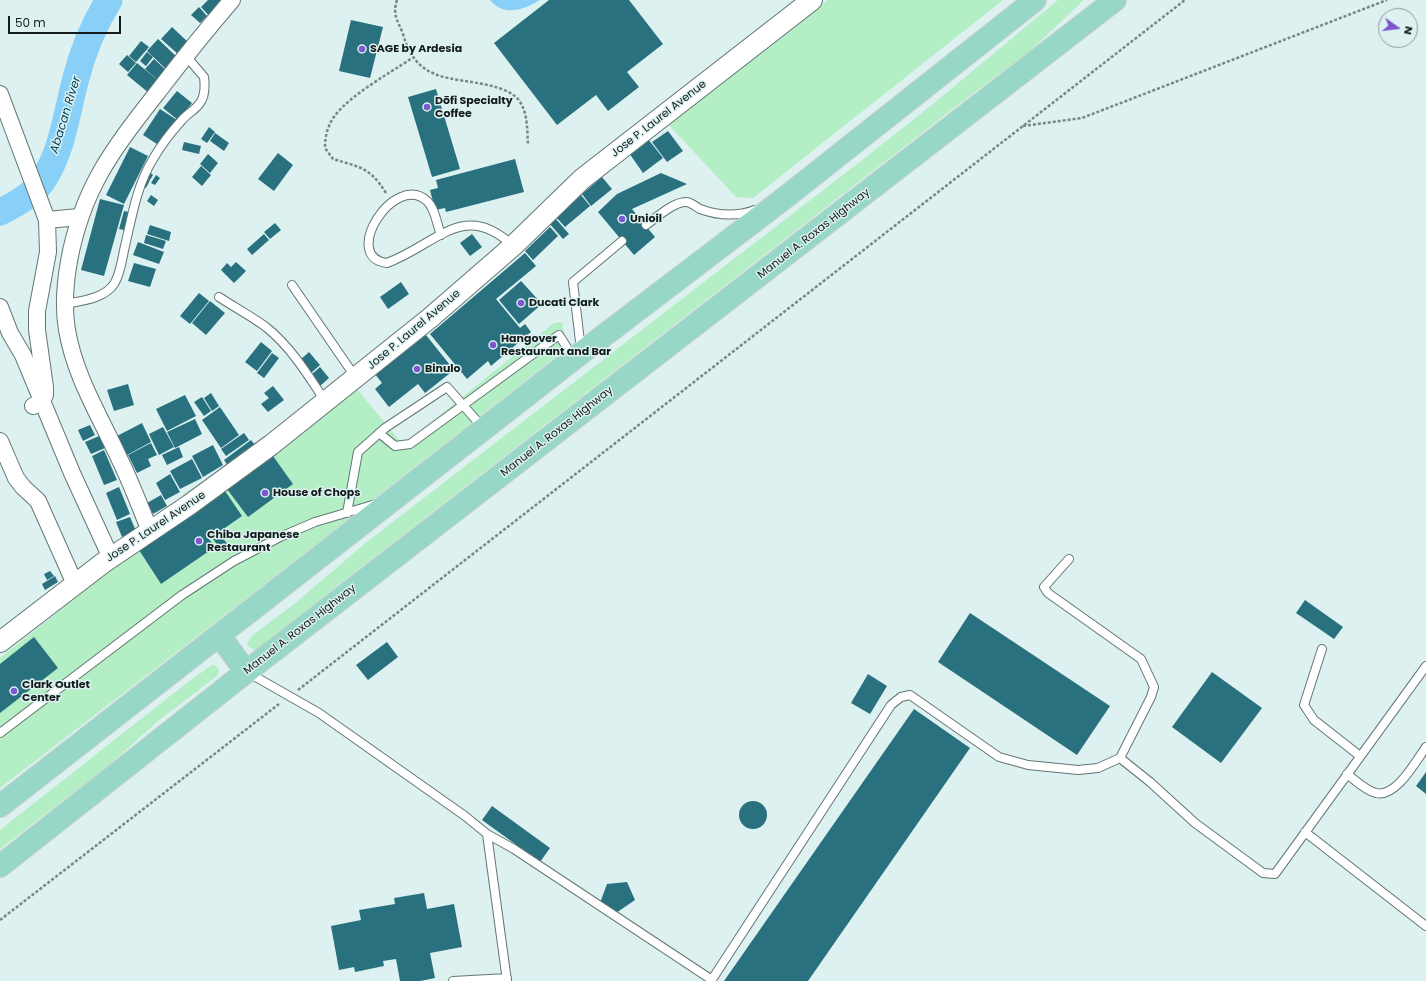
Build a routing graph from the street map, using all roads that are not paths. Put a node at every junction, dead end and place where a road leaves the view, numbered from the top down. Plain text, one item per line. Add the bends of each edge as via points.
1 (232, 0) edge
2 (812, 0) edge
3 (1036, 0) edge
4 (1115, 0) edge
5 (186, 56) junction
6 (0, 94) edge
7 (782, 200) junction
8 (79, 217) junction
9 (48, 220) junction
10 (646, 226) dead end
11 (441, 235) junction
12 (622, 240) dead end
13 (513, 246) junction
14 (292, 285) dead end
15 (219, 297) dead end
16 (64, 304) junction
17 (0, 307) edge
18 (577, 356) junction
19 (356, 378) junction
20 (326, 402) junction
21 (37, 404) junction
22 (465, 406) junction
23 (484, 429) junction
24 (379, 433) junction
25 (0, 441) edge
26 (396, 498) junction
27 (347, 513) junction
28 (150, 531) junction
29 (1069, 560) dead end
30 (107, 561) junction
31 (75, 584) junction
32 (220, 636) junction
33 (0, 642) edge
34 (1322, 648) dead end
35 (1426, 666) edge
36 (246, 672) junction
37 (0, 733) edge
38 (1426, 747) edge
39 (1360, 756) junction
40 (1120, 758) junction
41 (1347, 774) junction
42 (0, 806) edge
43 (1305, 832) junction
44 (487, 834) junction
45 (0, 866) edge
46 (1426, 926) edge
47 (507, 980) edge
48 (712, 980) edge
49 (453, 981) edge

1 - 5 street
2 - 13 street, Jose P. Laurel Avenue via 582,179
3 - 7 main road
4 - 36 main road, Manuel A. Roxas Highway
5 - 8 street via 119,142 88,194
5 - 16 lane via 204,77 204,94 200,103 183,118 169,136 153,159 143,180 114,284 106,292 93,298
6 - 9 street
7 - 10 lane via 742,215 727,216 711,213 687,202 676,205
7 - 18 main road
8 - 9 street
8 - 16 street via 66,277
9 - 21 street via 48,252 37,311 45,395
11 - 11 lane via 388,263 374,259 368,243 369,235 390,203 400,197 409,196 426,200 433,211
11 - 13 lane via 465,225 479,225 492,229
12 - 18 lane via 573,282
13 - 19 street, Jose P. Laurel Avenue
14 - 19 lane
15 - 20 lane via 265,326 278,338 303,367
16 - 28 street via 67,330 83,385 119,457
17 - 21 street via 10,333 23,355
18 - 22 lane via 559,335
18 - 23 main road
19 - 20 street, Jose P. Laurel Avenue
20 - 28 street, Jose P. Laurel Avenue via 259,454
21 - 30 street
22 - 23 lane
22 - 24 lane via 410,444 395,446
22 - 24 lane via 448,387
23 - 26 main road
24 - 27 lane via 358,452
25 - 31 street via 16,478 38,501
26 - 27 lane
26 - 32 main road
27 - 37 lane via 315,522 234,561 176,599
28 - 30 street, Jose P. Laurel Avenue
29 - 40 lane via 1044,587 1048,593 1141,659 1154,687
30 - 31 street, Jose P. Laurel Avenue
31 - 33 street, Jose P. Laurel Avenue
32 - 36 main road
32 - 42 main road
34 - 39 lane via 1304,705 1314,720
35 - 39 lane
36 - 44 lane via 341,729
36 - 45 main road, Manuel A. Roxas Highway
38 - 41 lane via 1396,787 1385,793 1375,793
39 - 41 lane
40 - 43 lane via 1195,823 1263,873 1275,874
40 - 48 lane via 1098,768 1078,770 1028,765 999,757 910,695 901,697 891,705
41 - 43 lane
43 - 46 lane
44 - 47 lane
44 - 48 lane
47 - 49 lane

